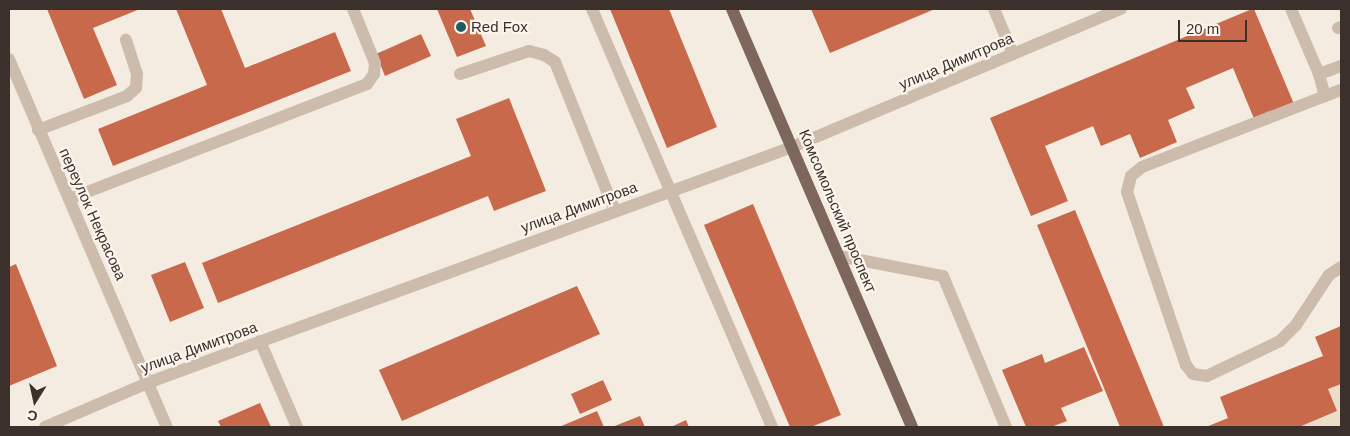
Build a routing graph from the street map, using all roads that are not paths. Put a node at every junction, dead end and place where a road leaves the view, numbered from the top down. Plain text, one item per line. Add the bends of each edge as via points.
1 (353, 9) edge
2 (592, 9) edge
3 (732, 9) edge
4 (994, 9) edge
5 (1121, 9) edge
6 (1291, 9) edge
7 (126, 40) dead end
8 (1013, 54) junction
9 (9, 59) edge
10 (1341, 66) edge
11 (460, 74) dead end
12 (1319, 74) junction
13 (1341, 90) edge
14 (1325, 96) junction
15 (38, 130) junction
16 (792, 147) junction
17 (669, 190) junction
18 (69, 200) junction
19 (615, 211) junction
20 (839, 256) junction
21 (1341, 267) edge
22 (260, 341) junction
23 (150, 382) junction
24 (45, 427) edge
25 (168, 427) edge
26 (298, 427) edge
27 (772, 427) edge
28 (912, 427) edge
29 (1006, 427) edge

1 - 18 street via 375,63 374,74 367,84
2 - 17 street
3 - 16 main road, Комсомольский проспект
4 - 8 street
5 - 8 street, улица Димитрова
6 - 12 street
7 - 15 street via 137,74 136,88 127,96
8 - 16 street, улица Димитрова
9 - 15 street, переулок Некрасова
10 - 12 street
11 - 19 street via 529,51 544,54 555,62
12 - 14 street
13 - 14 street
14 - 21 street via 1142,167 1131,176 1127,192 1186,365 1193,374 1207,376 1280,341 1296,324 1328,274
15 - 18 street, переулок Некрасова
16 - 17 street, улица Димитрова
16 - 20 main road, Комсомольский проспект
17 - 19 street, улица Димитрова
17 - 27 street
18 - 23 street, переулок Некрасова
19 - 22 street, улица Димитрова
20 - 28 main road, Комсомольский проспект
20 - 29 street via 943,276
22 - 23 street, улица Димитрова
22 - 26 street
23 - 24 street, улица Димитрова
23 - 25 street, переулок Некрасова

